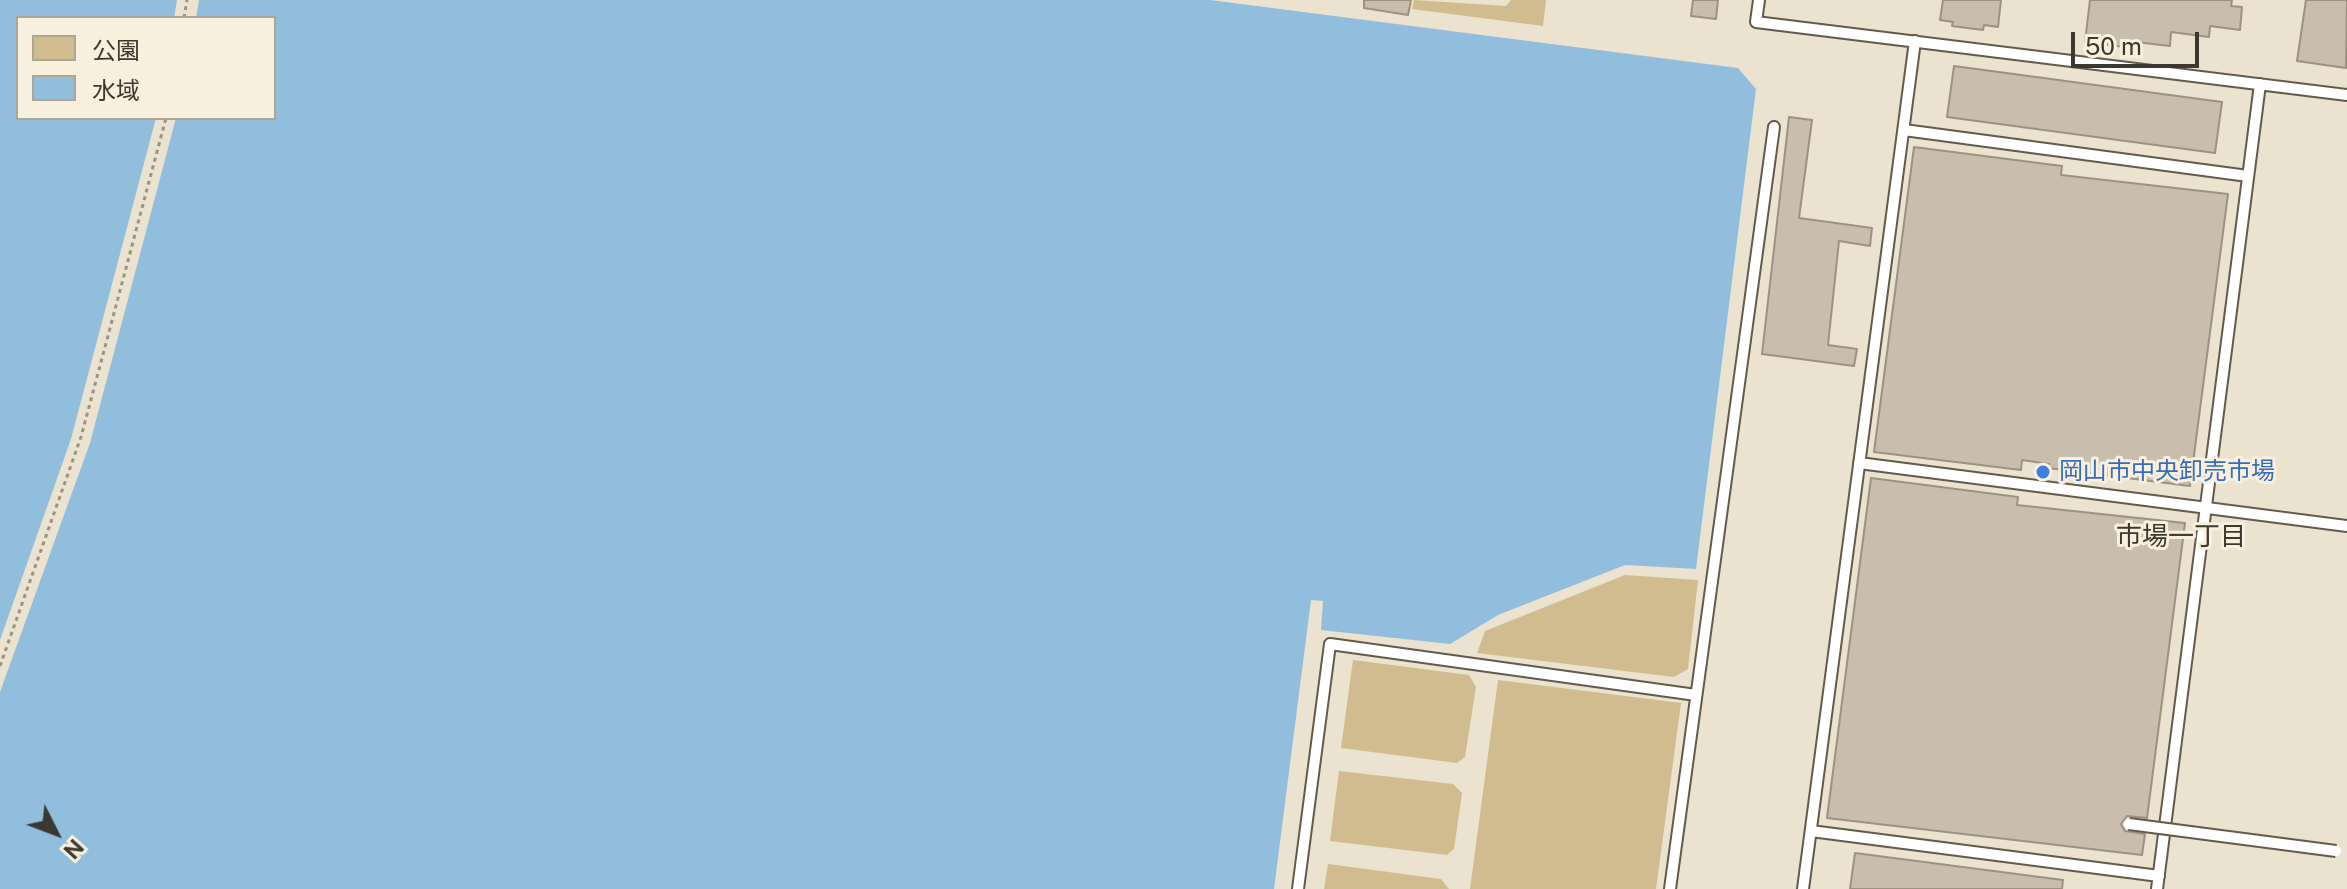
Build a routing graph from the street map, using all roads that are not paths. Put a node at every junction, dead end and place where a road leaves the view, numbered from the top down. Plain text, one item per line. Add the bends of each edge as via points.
1 (1759, 0) edge
2 (1915, 41) junction
3 (2260, 84) junction
4 (2347, 95) edge
5 (1774, 127) dead end
6 (1904, 130) junction
7 (2248, 176) junction
8 (1859, 463) junction
9 (2206, 508) junction
10 (2347, 526) edge
11 (1696, 695) junction
12 (2129, 824) dead end
13 (1811, 831) junction
14 (2341, 851) edge
15 (2159, 876) junction
16 (1298, 889) edge
17 (1670, 889) edge
18 (1803, 889) edge
19 (2157, 889) edge

1 - 2 lane via 1756,22
2 - 3 lane
2 - 6 lane
3 - 4 lane
3 - 7 lane
5 - 11 lane
6 - 7 lane
6 - 8 lane
7 - 9 lane
8 - 9 lane
8 - 13 lane
9 - 10 lane
9 - 15 lane
11 - 16 lane via 1330,644
11 - 17 lane
12 - 14 lane, bridge
13 - 15 lane
13 - 18 lane
15 - 19 lane

